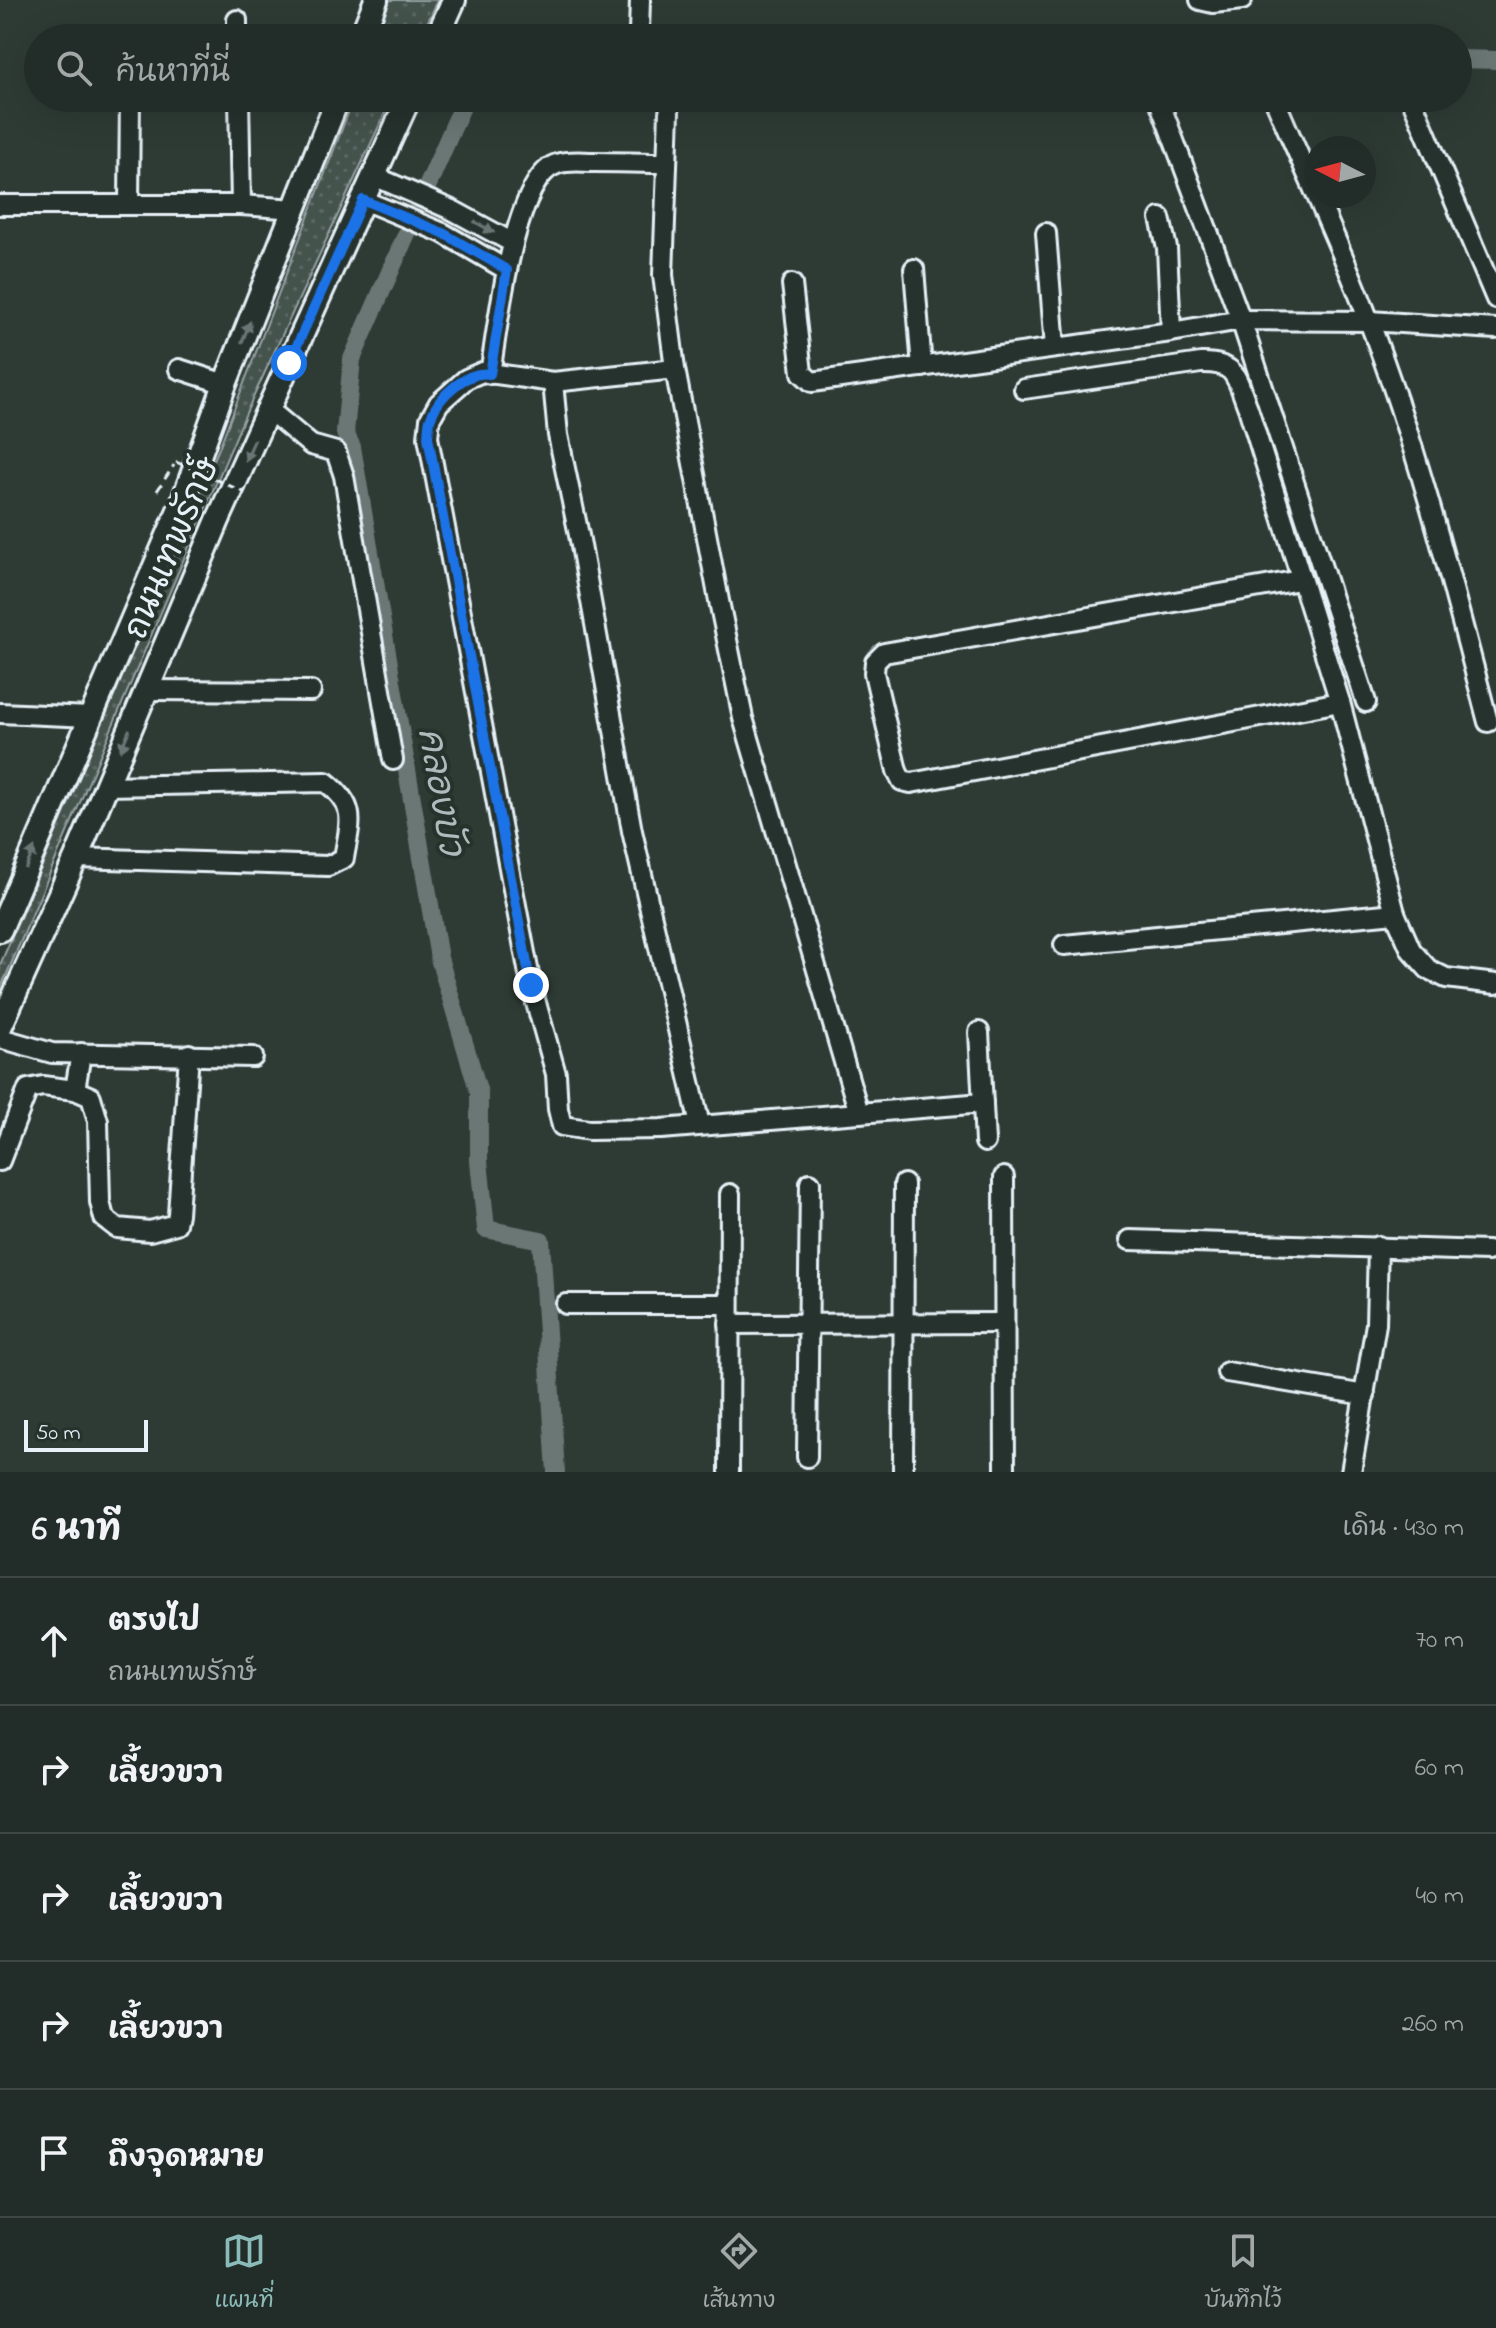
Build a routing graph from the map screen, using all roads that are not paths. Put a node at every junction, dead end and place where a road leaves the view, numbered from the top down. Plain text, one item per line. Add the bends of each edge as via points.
1 (376, 0) edge
2 (454, 0) edge
3 (640, 0) edge
4 (1200, 0) edge
5 (1242, 0) edge
6 (367, 24) edge
7 (443, 24) edge
8 (639, 24) edge
9 (130, 112) edge
10 (239, 112) edge
11 (333, 112) edge
12 (403, 112) edge
13 (669, 112) dead end
14 (1163, 112) edge
15 (1280, 112) edge
16 (1417, 112) edge
17 (667, 163) junction
18 (374, 176) junction
19 (363, 200) junction
20 (0, 205) edge
21 (129, 205) junction
22 (241, 205) junction
23 (295, 209) junction
24 (1160, 218) dead end
25 (1046, 233) dead end
26 (513, 243) junction
27 (914, 269) dead end
28 (507, 270) junction
29 (792, 284) dead end
30 (1496, 299) edge
31 (1241, 320) junction
32 (1369, 321) junction
33 (1496, 329) edge
34 (1171, 332) junction
35 (1055, 348) junction
36 (922, 367) junction
37 (179, 369) dead end
38 (675, 369) junction
39 (490, 374) junction
40 (553, 382) junction
41 (225, 384) junction
42 (1024, 389) dead end
43 (268, 409) junction
44 (1300, 580) junction
45 (146, 690) junction
46 (311, 691) dead end
47 (1340, 702) junction
48 (1366, 702) dead end
49 (0, 713) edge
50 (90, 717) junction
51 (1488, 722) dead end
52 (393, 760) dead end
53 (105, 786) junction
54 (76, 858) junction
55 (1395, 913) junction
56 (0, 930) edge
57 (1064, 945) dead end
58 (1496, 984) edge
59 (0, 1027) edge
60 (979, 1032) dead end
61 (0, 1038) edge
62 (81, 1053) junction
63 (189, 1054) junction
64 (253, 1057) dead end
65 (75, 1090) junction
66 (983, 1103) junction
67 (859, 1113) junction
68 (700, 1125) junction
69 (985, 1142) dead end
70 (0, 1161) edge
71 (1004, 1177) dead end
72 (810, 1183) dead end
73 (904, 1184) dead end
74 (730, 1194) dead end
75 (1130, 1240) dead end
76 (1378, 1246) junction
77 (1488, 1251) dead end
78 (566, 1304) dead end
79 (729, 1304) junction
80 (904, 1322) junction
81 (807, 1323) junction
82 (1003, 1323) junction
83 (729, 1324) junction
84 (1227, 1372) dead end
85 (1365, 1395) junction
86 (807, 1457) dead end
87 (729, 1472) edge
88 (903, 1472) edge
89 (1005, 1472) edge
90 (1351, 1472) edge

1 - 6 main road
2 - 7 main road
3 - 8 street
4 - 5 street
9 - 21 street
10 - 22 street
11 - 23 main road, ถนนเทพรักษ์
12 - 18 main road, ถนนเทพรักษ์
13 - 17 street
14 - 31 street
15 - 32 street
16 - 30 street
17 - 26 street via 555,164 539,176
17 - 38 street via 663,275
18 - 19 main road, ถนนเทพรักษ์
18 -> 26 street
19 - 28 street via 443,233
19 - 43 main road, ถนนเทพรักษ์
20 - 21 street
21 - 22 street
22 - 23 street
41 -> 23 main road, ถนนเทพรักษ์
24 - 34 street via 1167,248
25 - 35 street
26 - 28 street
27 - 36 street
28 - 39 street
29 - 36 street via 806,379
31 - 32 street
31 - 34 street
31 - 48 street
32 - 33 street
32 - 51 street via 1439,537
34 - 35 street
35 - 36 street
37 - 41 street
38 - 40 street
38 - 67 street via 743,718
39 - 40 street
39 - 68 street via 466,379 439,403 428,437 531,985 556,1074 562,1126 589,1130
40 - 68 street via 558,435 632,831
41 - 50 main road, ถนนเทพรักษ์ via 182,503
42 - 44 street via 1201,363 1226,365 1248,408
43 -> 45 main road, ถนนเทพรักษ์
43 - 52 street via 311,445 336,452
44 - 47 street
44 - 47 street via 884,653 875,662 874,673 897,771 902,781 911,783
45 - 46 street
45 -> 53 main road, ถนนเทพรักษ์
47 - 55 street
49 - 50 street
56 -> 50 main road, ถนนเทพรักษ์
53 - 54 main road, ถนนเทพรักษ์
53 - 54 street via 326,782 343,795 351,817 344,858 328,866
54 - 59 main road, ถนนเทพรักษ์
55 - 57 street
55 - 58 street via 1411,950 1428,969 1446,978
60 - 66 street
61 - 62 street via 52,1053
62 - 63 street
62 - 65 street
63 - 64 street
63 - 65 street via 178,1214 176,1224 166,1229 117,1228 104,1218 98,1121 91,1097
65 - 70 street via 28,1089
66 - 67 street
66 - 69 street
67 - 68 street
71 - 82 street
72 - 81 street
73 - 80 street
74 - 79 street
75 - 76 street
76 - 77 street
76 - 85 street via 1376,1324
78 - 79 street
79 - 83 street
80 - 81 street
80 - 82 street
80 - 88 street
81 - 83 street
81 - 86 street
82 - 89 street
83 - 87 street
84 - 85 street
85 - 90 street

